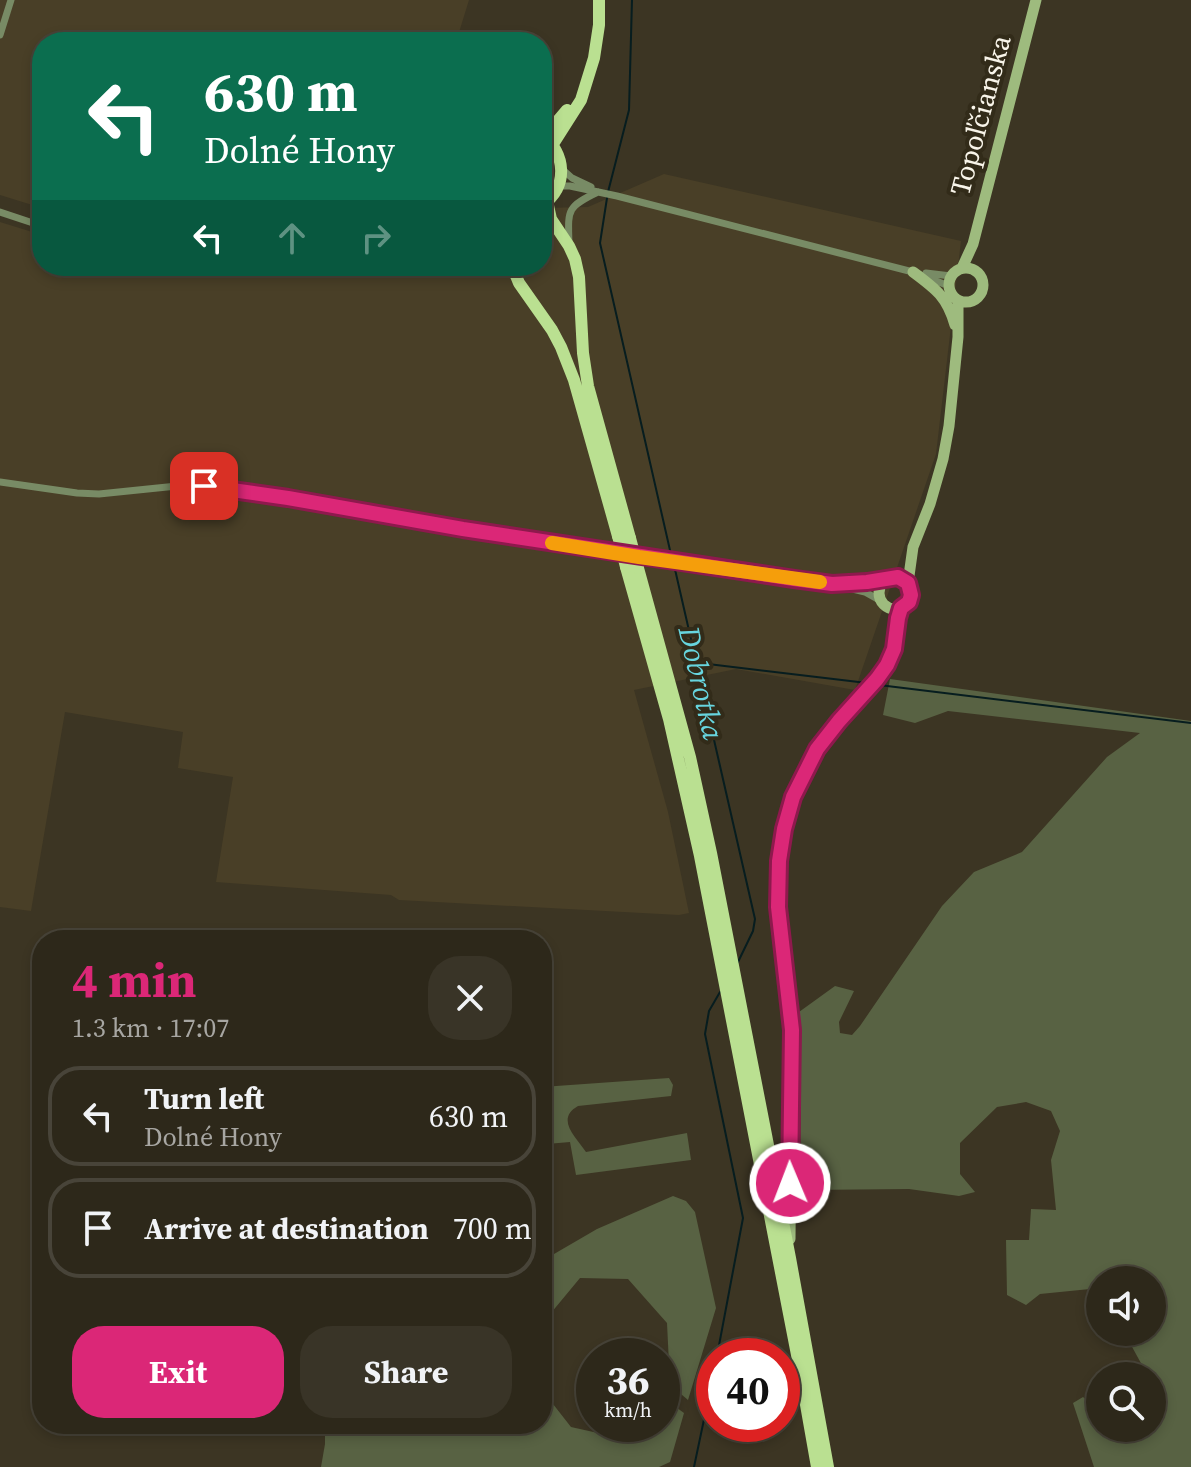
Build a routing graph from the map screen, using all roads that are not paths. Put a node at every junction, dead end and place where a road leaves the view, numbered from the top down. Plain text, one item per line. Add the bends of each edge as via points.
1 (11, 0) edge
2 (599, 0) edge
3 (1036, 0) edge
4 (0, 35) edge
5 (583, 89) junction
6 (552, 126) edge
7 (553, 144) joint
8 (562, 169) junction
9 (559, 186) junction
10 (600, 191) junction
11 (552, 194) edge
12 (0, 212) edge
13 (552, 220) edge
14 (32, 223) edge
15 (973, 244) junction
16 (569, 246) junction
17 (962, 268) junction
18 (975, 269) junction
19 (913, 272) junction
20 (516, 276) edge
21 (950, 281) junction
22 (958, 300) junction
23 (971, 302) junction
24 (958, 337) junction
25 (0, 482) edge
26 (624, 537) junction
27 (913, 547) junction
28 (632, 568) junction
29 (890, 578) junction
30 (908, 583) junction
31 (832, 584) junction
32 (881, 601) junction
33 (901, 608) junction
34 (790, 1258) junction
35 (817, 1467) edge
36 (828, 1467) edge

1 - 4 street
2 - 5 main road via 594,58
3 - 15 street, Topoľčianska
5 - 6 main road
5 - 7 main road
7 - 8 main road
8 - 9 main road
8 - 10 street
9 - 10 street
9 - 11 main road
10 - 16 street via 571,208
10 - 19 street
12 - 14 street
13 - 16 main road
15 - 17 street, Topoľčianska
15 - 18 street, Topoľčianska
16 - 26 main road via 579,277 588,386
17 - 18 street
17 - 21 street, Topoľčianska
18 - 23 street, Topoľčianska via 984,287
19 - 21 street
19 - 24 street via 948,303
20 - 26 main road via 561,347
21 - 22 street
22 - 23 street
22 - 24 street, Topoľčianska
23 - 24 street, Topoľčianska
24 - 27 street, Topoľčianska via 943,459
25 - 31 street via 99,494 177,486 229,489
26 - 28 main road, bridge
27 - 29 street, Topoľčianska
27 - 30 street, Topoľčianska
28 - 34 main road via 690,757
28 - 35 main road via 679,760
29 - 30 street
29 - 31 street
29 - 32 street via 879,590
30 - 33 street via 911,597
31 - 32 street
32 - 33 street
33 - 34 street via 887,665 817,749 793,797 781,844 779,920 792,1030
34 - 36 main road

